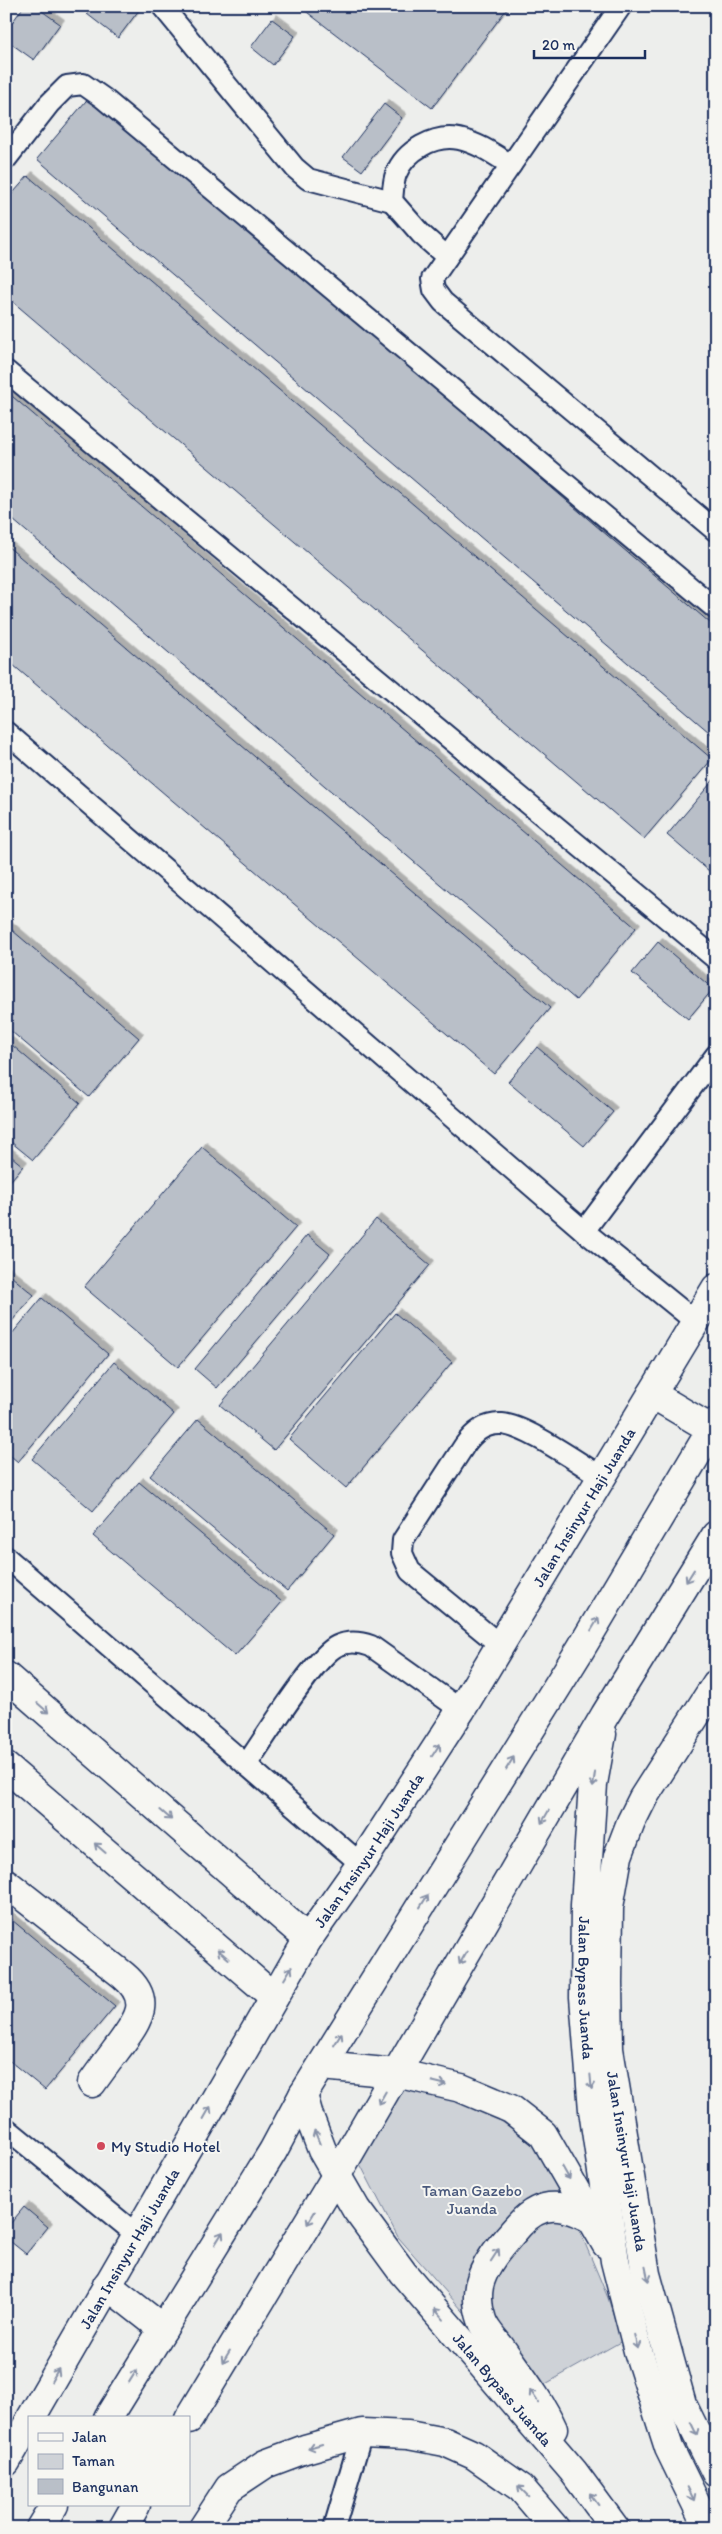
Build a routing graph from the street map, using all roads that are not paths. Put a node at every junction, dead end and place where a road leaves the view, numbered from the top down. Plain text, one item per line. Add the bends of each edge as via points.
1 (162, 6) edge
2 (621, 6) edge
3 (6, 159) edge
4 (512, 165) junction
5 (392, 202) junction
6 (447, 257) junction
7 (6, 371) edge
8 (716, 531) edge
9 (716, 609) edge
10 (6, 732) edge
11 (716, 959) edge
12 (716, 1055) edge
13 (584, 1231) junction
14 (716, 1288) edge
15 (696, 1322) junction
16 (652, 1394) junction
17 (714, 1425) edge
18 (602, 1477) junction
19 (716, 1535) edge
20 (6, 1557) edge
21 (500, 1645) junction
22 (6, 1676) edge
23 (716, 1684) edge
24 (461, 1710) junction
25 (605, 1715) junction
26 (246, 1765) junction
27 (9, 1777) edge
28 (361, 1864) junction
29 (6, 1883) edge
30 (308, 1939) junction
31 (274, 1997) junction
32 (322, 2066) junction
33 (396, 2073) junction
34 (92, 2083) dead end
35 (303, 2095) junction
36 (6, 2128) edge
37 (336, 2176) junction
38 (594, 2220) junction
39 (137, 2234) junction
40 (615, 2261) junction
41 (107, 2285) junction
42 (163, 2329) junction
43 (32, 2416) edge
44 (109, 2416) edge
45 (190, 2417) edge
46 (28, 2424) edge
47 (362, 2433) junction
48 (6, 2462) edge
49 (573, 2471) junction
50 (716, 2474) edge
51 (53, 2506) edge
52 (135, 2506) edge
53 (40, 2528) edge
54 (123, 2528) edge
55 (202, 2528) edge
56 (334, 2528) edge
57 (555, 2528) edge
58 (615, 2528) edge
59 (708, 2528) edge

1 - 5 lane via 295,168 308,179
2 - 4 lane
3 - 9 lane via 67,86 83,84
4 - 5 lane via 480,146 458,138 431,141 409,154 395,175
4 - 6 lane
5 - 6 lane
6 - 8 lane via 432,279 434,290 443,302
7 - 11 lane
10 - 13 lane
12 - 13 lane
13 - 15 lane
14 - 15 main road, Jalan Insinyur Haji Juanda
15 - 16 main road, Jalan Insinyur Haji Juanda
16 - 17 main road
16 - 18 main road, Jalan Insinyur Haji Juanda
32 -> 17 main road via 580,1650
18 - 21 main road, Jalan Insinyur Haji Juanda
18 - 21 lane via 524,1430 502,1424 485,1426 474,1432 403,1540 402,1553 410,1571
19 -> 25 main road
20 - 26 lane
21 - 24 main road, Jalan Insinyur Haji Juanda
22 -> 30 main road
23 -> 50 main road, Jalan Insinyur Haji Juanda via 643,1798 618,1856 609,1907 608,1983 609,2049 646,2274 682,2404
24 - 26 lane via 371,1646 350,1643 336,1647 318,1663
28 -> 24 main road, Jalan Insinyur Haji Juanda
25 -> 33 main road
25 -> 40 main road, Jalan Bypass Juanda via 593,1784 585,1905 584,1997 594,2110
26 - 28 lane
31 -> 27 main road
28 - 30 main road, Jalan Insinyur Haji Juanda
29 - 34 main road via 135,1985 140,1995 137,2023
31 -> 30 main road, Jalan Insinyur Haji Juanda
39 -> 31 main road, Jalan Insinyur Haji Juanda
32 - 33 main road, Jalan Bypass Juanda
32 - 35 main road
33 -> 37 main road
33 -> 38 main road, Jalan Bypass Juanda via 461,2088 511,2109 543,2134
37 -> 35 main road, Jalan Bypass Juanda via 315,2133
42 -> 35 main road
36 - 39 lane
37 -> 45 main road
49 -> 37 main road, Jalan Bypass Juanda via 403,2272
38 - 40 main road, Jalan Bypass Juanda
49 -> 38 main road via 548,2417 482,2322 478,2304 479,2285 497,2251 537,2209 555,2206 573,2209
39 - 41 main road, Jalan Insinyur Haji Juanda
40 -> 59 main road, Jalan Bypass Juanda via 638,2351 669,2448
41 - 42 main road
43 -> 41 main road, Jalan Insinyur Haji Juanda
44 -> 42 main road
46 - 48 main road
47 -> 55 main road via 264,2464 229,2488
47 - 56 lane
57 -> 47 main road via 521,2488 474,2455 445,2442 408,2435
58 -> 49 main road, Jalan Bypass Juanda
51 - 53 main road
52 - 54 main road

